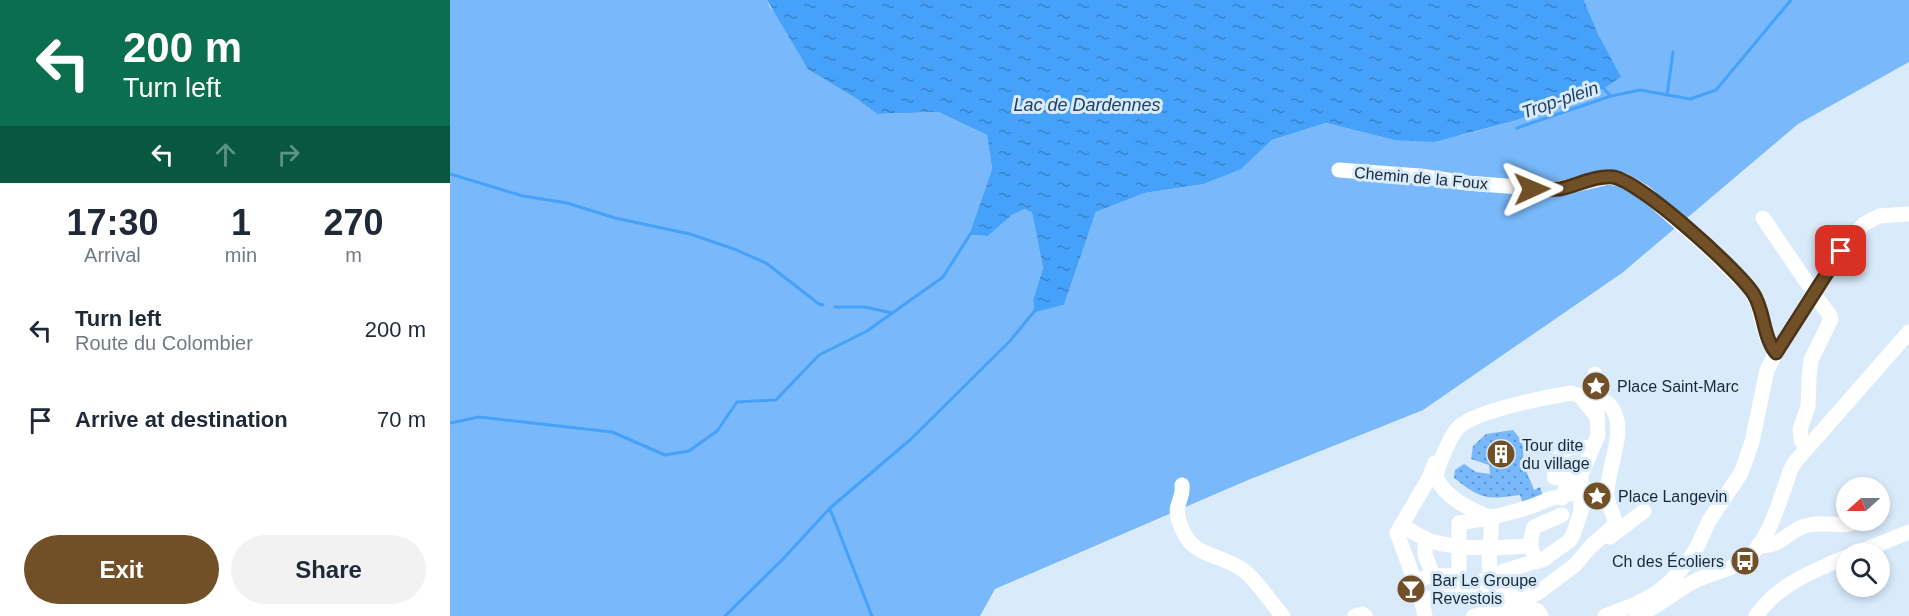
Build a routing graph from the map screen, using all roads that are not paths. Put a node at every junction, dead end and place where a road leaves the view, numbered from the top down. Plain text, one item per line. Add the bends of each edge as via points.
1 (1339, 170) dead end
2 (1909, 214) edge
3 (1763, 218) dead end
4 (1808, 284) dead end
5 (1819, 301) dead end
6 (1909, 332) edge
7 (1776, 353) junction
8 (1595, 374) dead end
9 (1597, 411) junction
10 (1448, 448) junction
11 (1807, 448) junction
12 (1592, 449) junction
13 (1182, 485) dead end
14 (1581, 492) junction
15 (1563, 497) junction
16 (1644, 510) dead end
17 (1562, 515) junction
18 (1491, 518) junction
19 (1836, 524) edge
20 (1399, 529) junction
21 (1909, 532) edge
22 (1571, 536) junction
23 (1422, 537) junction
24 (1882, 543) edge
25 (1759, 544) junction
26 (1459, 546) junction
27 (1531, 547) junction
28 (1489, 548) junction
29 (1587, 552) junction
30 (1536, 562) junction
31 (1836, 562) edge
32 (1433, 575) junction
33 (1491, 577) junction
34 (1415, 582) junction
35 (1464, 584) junction
36 (1539, 592) junction
37 (1421, 601) junction
38 (1507, 610) junction
39 (1283, 616) edge
40 (1355, 616) edge
41 (1365, 616) edge
42 (1425, 616) edge
43 (1474, 616) edge
44 (1541, 616) edge
45 (1605, 616) edge
46 (1637, 616) edge
47 (1756, 616) edge

1 - 7 street, Chemin de la Foux via 1546,189 1609,177 1623,180 1651,198 1739,277 1757,302 1766,336
2 - 7 street via 1879,216 1856,231
3 - 4 street
5 - 11 street via 1830,319 1812,360 1808,407 1800,429
6 - 11 street
7 - 45 street via 1763,384 1744,465 1694,552 1655,594
8 - 9 street
9 - 10 street via 1577,394 1510,406 1470,419 1459,427
9 - 12 street via 1598,435
9 - 29 street via 1602,401 1607,402 1617,417 1617,439 1606,493 1616,523
10 - 18 street via 1436,477 1463,505
10 - 20 street via 1439,454
11 - 25 street via 1791,469
12 - 14 street via 1581,475
12 - 15 street via 1574,447 1562,451 1554,477 1567,479
13 - 39 street via 1178,518 1193,548 1243,570
14 - 15 street
14 - 22 street via 1581,511
15 - 17 street
15 - 18 street via 1555,496
16 - 29 street
17 - 22 street
17 - 27 street via 1534,527
18 - 26 street via 1459,523
18 - 28 street
19 - 25 street via 1808,525 1774,544
20 - 23 street
20 - 34 street
21 - 24 street
22 - 29 street
22 - 30 street via 1550,556
23 - 26 street
23 - 32 street
25 - 46 street via 1745,561 1690,583
26 - 28 street
26 - 35 street via 1459,574
27 - 28 street
27 - 30 street
28 - 33 street
29 - 36 street
30 - 33 street
31 - 47 street via 1786,585
32 - 34 street
32 - 35 street via 1448,575
33 - 35 street
34 - 37 street
35 - 36 street via 1501,594
35 - 37 street
36 - 38 street
37 - 42 street
38 - 43 street
38 - 44 street via 1535,610
40 - 41 street

